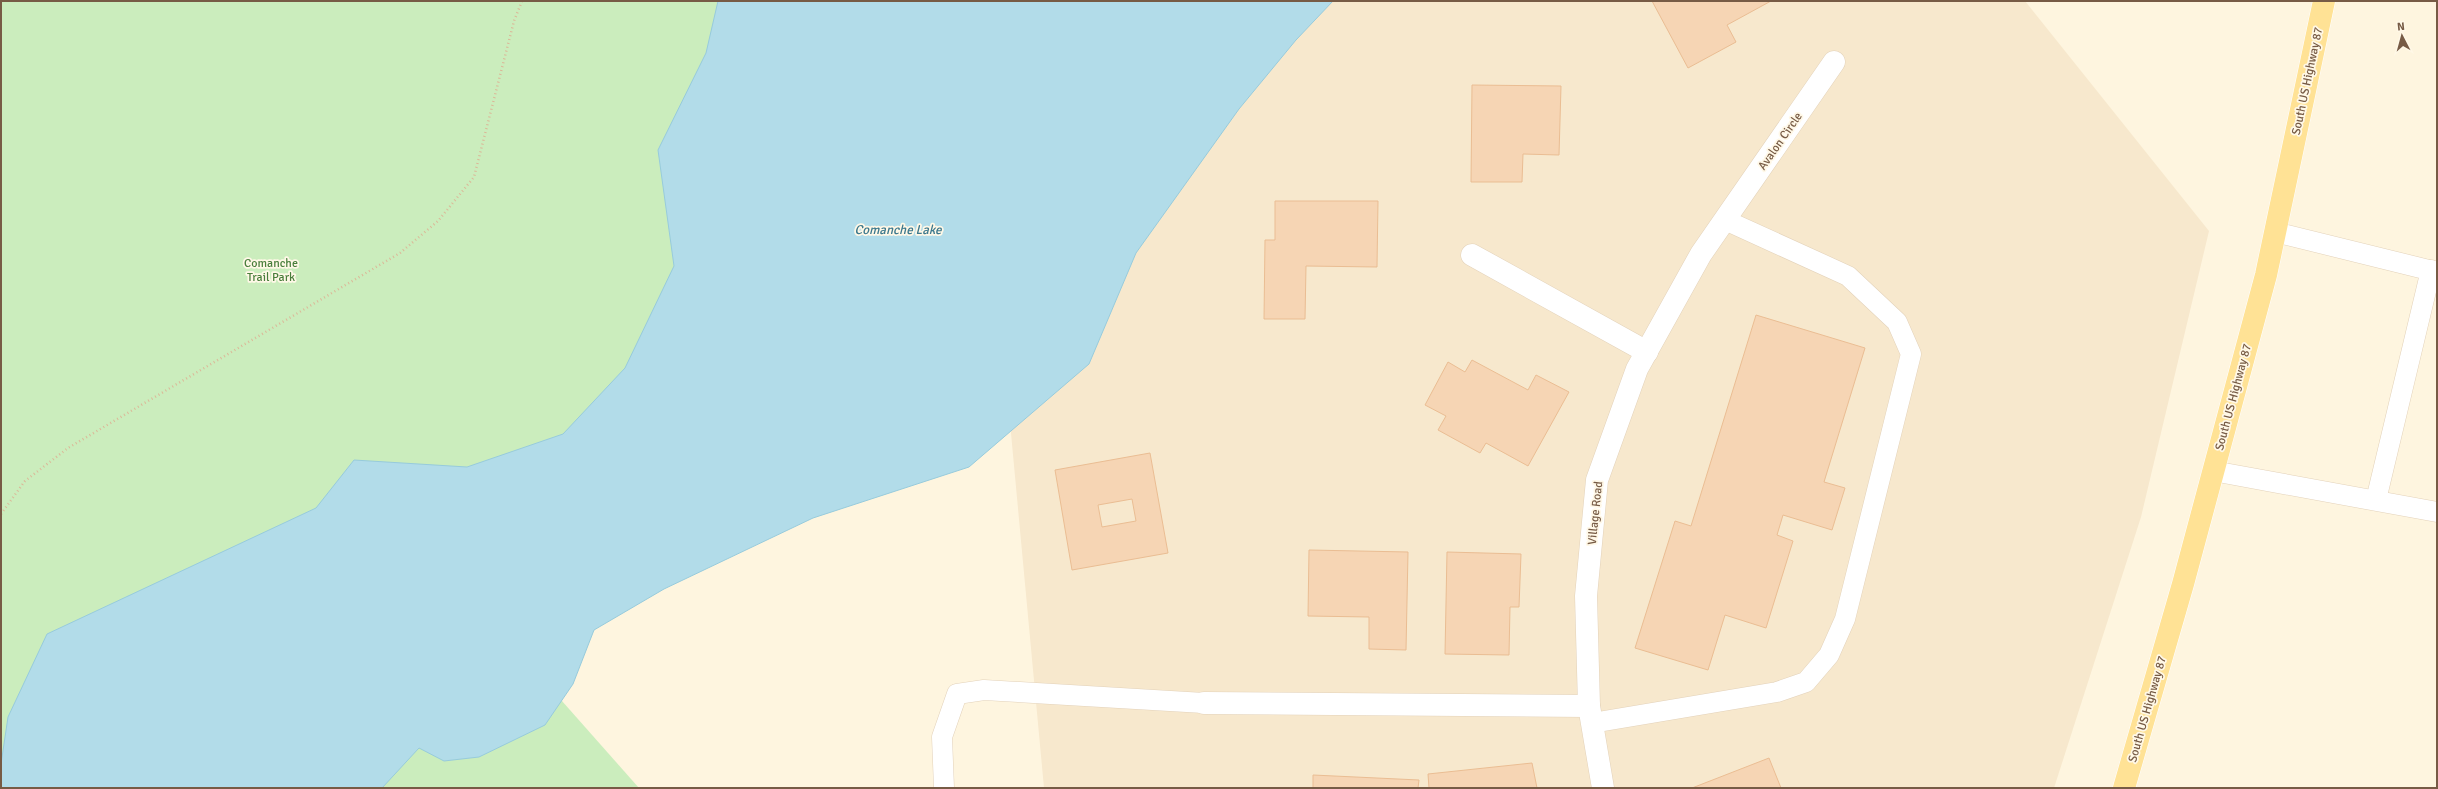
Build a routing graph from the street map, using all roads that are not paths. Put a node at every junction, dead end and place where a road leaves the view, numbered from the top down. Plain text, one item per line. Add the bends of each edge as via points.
1 (2324, 1) edge
2 (1834, 62) dead end
3 (1726, 220) junction
4 (2276, 232) junction
5 (1472, 255) dead end
6 (2434, 271) edge
7 (1647, 352) junction
8 (2213, 471) junction
9 (2384, 502) junction
10 (2437, 512) edge
11 (1204, 703) joint
12 (1591, 715) junction
13 (944, 788) edge
14 (1603, 788) edge
15 (2124, 788) edge

1 - 4 main road, South US Highway 87
2 - 3 street, Avalon Circle
3 - 7 street, Village Road via 1701,254
3 - 12 lane via 1848,276 1897,322 1911,354 1845,619 1829,655 1806,682 1777,692
4 - 6 lane
4 - 8 main road, South US Highway 87
5 - 7 street
6 - 9 lane
7 - 12 street, Village Road via 1637,369 1597,480 1586,596
8 - 9 lane
8 - 15 main road, South US Highway 87
9 - 10 lane
11 - 12 street
11 - 13 lane via 984,690 957,694 942,737
12 - 14 street, Village Road

